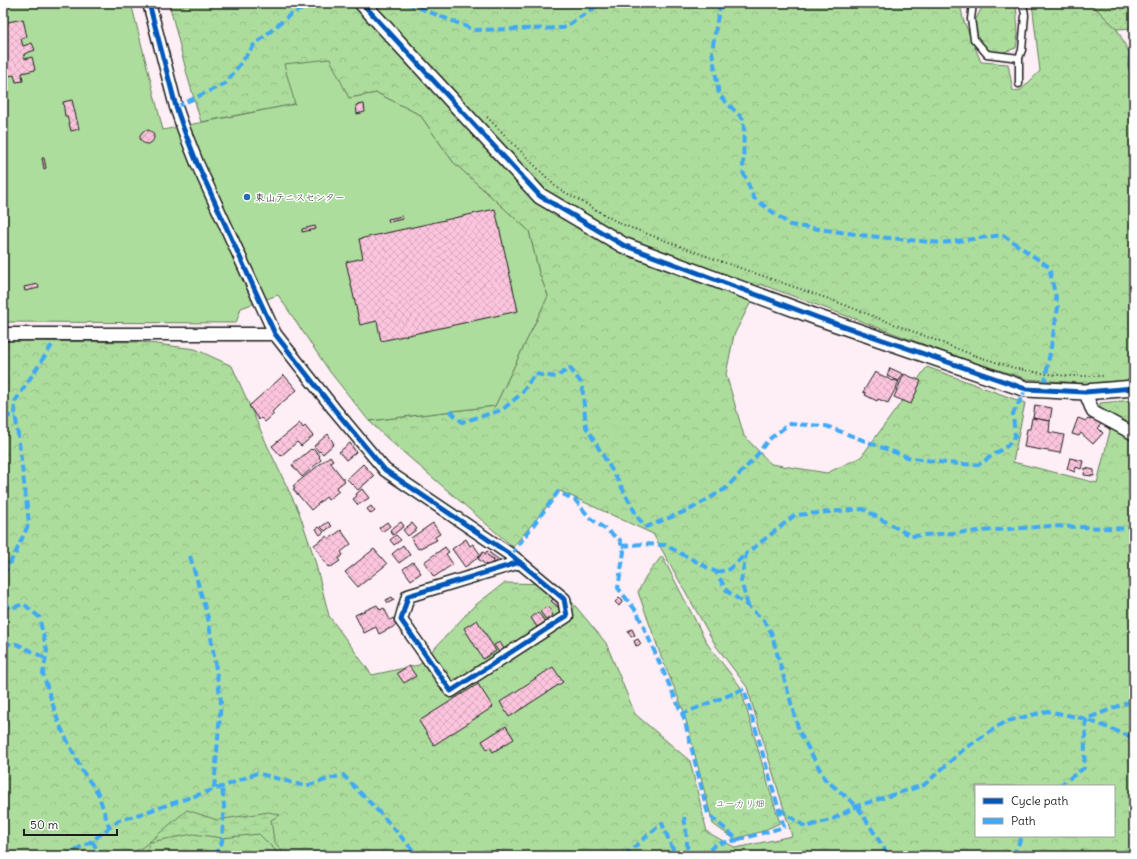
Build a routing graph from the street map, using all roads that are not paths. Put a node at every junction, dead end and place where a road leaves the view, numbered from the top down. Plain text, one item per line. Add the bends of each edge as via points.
1 (149, 3) edge
2 (972, 3) edge
3 (1022, 3) edge
4 (368, 5) edge
5 (1019, 58) junction
6 (1019, 84) dead end
7 (3, 334) edge
8 (275, 334) junction
9 (1134, 388) edge
10 (1085, 392) junction
11 (1134, 434) edge
12 (520, 562) junction

1 - 8 street via 184,130
2 - 5 lane via 974,40 987,54
3 - 5 lane via 1025,15
4 - 10 street via 540,196 623,245 818,318 1026,389
5 - 6 lane
7 - 8 street
8 - 12 street via 385,470
9 - 10 street
10 - 11 street via 1093,412
12 - 12 street via 564,599 567,616 450,691 400,620 408,596

